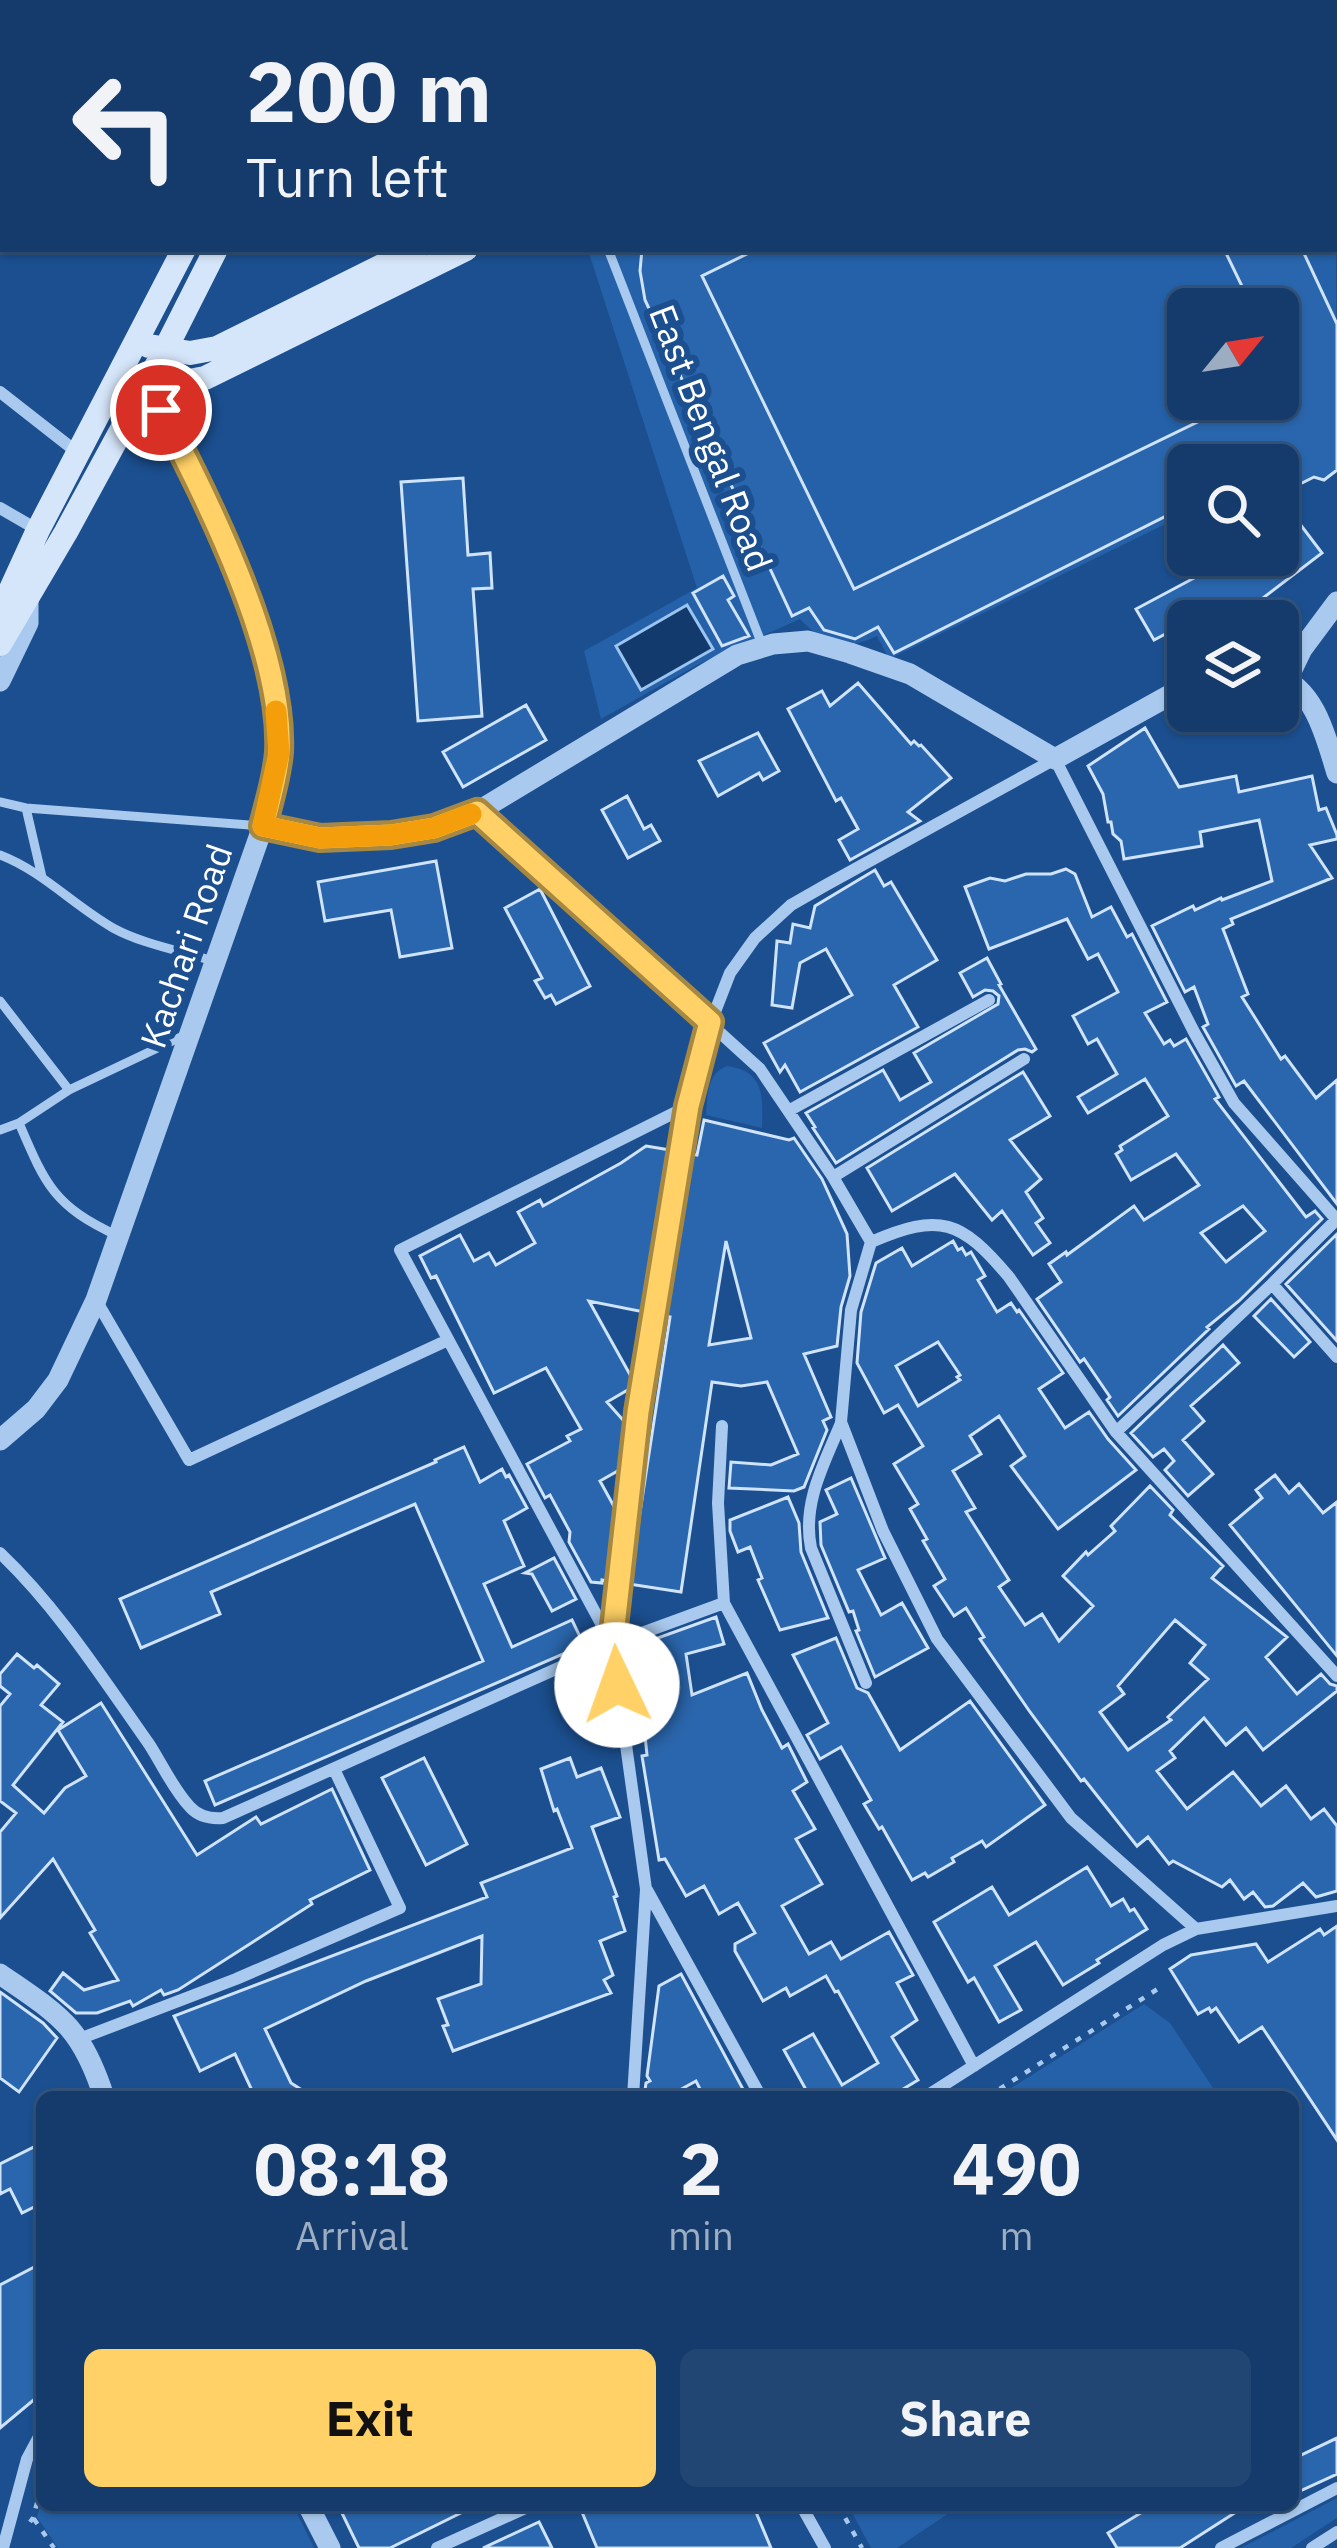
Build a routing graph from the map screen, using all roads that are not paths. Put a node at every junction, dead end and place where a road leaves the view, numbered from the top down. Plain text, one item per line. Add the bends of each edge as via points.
1 (182, 252) edge
2 (214, 252) edge
3 (410, 252) edge
4 (459, 252) edge
5 (609, 252) edge
6 (136, 344) junction
7 (165, 350) junction
8 (235, 352) junction
9 (118, 378) junction
10 (146, 384) junction
11 (0, 392) edge
12 (78, 453) junction
13 (0, 508) edge
14 (38, 530) junction
15 (1337, 602) edge
16 (7, 614) edge
17 (763, 647) junction
18 (1299, 653) edge
19 (0, 681) edge
20 (1299, 691) edge
21 (1167, 698) edge
22 (1055, 759) junction
23 (1337, 772) edge
24 (0, 802) edge
25 (26, 808) junction
26 (477, 812) junction
27 (263, 826) junction
28 (0, 855) edge
29 (42, 877) junction
30 (217, 962) junction
31 (989, 1000) dead end
32 (0, 1001) edge
33 (710, 1022) junction
34 (192, 1031) junction
35 (1024, 1059) dead end
36 (69, 1090) junction
37 (688, 1106) junction
38 (790, 1110) junction
39 (19, 1123) junction
40 (0, 1130) edge
41 (833, 1177) junction
42 (1337, 1219) edge
43 (119, 1237) junction
44 (871, 1242) junction
45 (1272, 1284) junction
46 (96, 1300) junction
47 (448, 1340) junction
48 (1337, 1357) edge
49 (842, 1422) junction
50 (722, 1426) dead end
51 (1115, 1432) junction
52 (0, 1440) edge
53 (0, 1553) edge
54 (724, 1603) junction
55 (612, 1644) junction
56 (1337, 1676) edge
57 (866, 1683) dead end
58 (334, 1769) junction
59 (646, 1889) junction
60 (1337, 1906) edge
61 (1196, 1929) junction
62 (0, 1974) edge
63 (80, 2039) junction
64 (974, 2066) junction
65 (102, 2091) edge
66 (633, 2091) edge
67 (758, 2091) edge
68 (934, 2091) edge
69 (36, 2442) edge
70 (1337, 2488) edge
71 (1299, 2508) edge
72 (311, 2511) edge
73 (519, 2511) edge
74 (804, 2511) edge
75 (1293, 2511) edge
76 (1337, 2532) edge
77 (3, 2548) edge
78 (330, 2548) edge
79 (437, 2548) edge
80 (825, 2548) edge
81 (1221, 2548) edge
82 (1312, 2548) edge

1 - 6 main road
2 - 7 main road
3 - 8 main road
4 - 8 main road
5 - 17 lane, East Bengal Road
6 - 7 main road
6 - 9 main road
7 - 8 main road
7 - 10 main road
8 - 10 main road via 205,378
9 - 10 main road
9 - 12 main road
10 - 16 main road
10 - 27 street, Kachari Road via 216,524 261,641 279,753
11 - 12 street
12 - 14 main road
13 - 14 street
14 - 16 main road
15 - 18 street
16 - 19 street via 28,623
17 - 22 street via 808,641 910,674
17 - 26 street via 737,655
20 - 23 street
21 - 22 street
22 - 33 street via 791,905 730,973
22 - 42 street via 1234,1103
24 - 25 lane
25 - 27 lane
25 - 29 lane
26 - 27 street via 391,835 320,838
26 - 33 street
27 - 30 street, Kachari Road
28 - 29 lane
29 - 30 lane via 119,932
30 - 34 street, Kachari Road
31 - 38 street
32 - 36 lane
33 - 37 street
33 - 38 street
34 - 36 lane
34 - 43 street, Kachari Road
35 - 41 street
36 - 39 lane
37 - 47 street via 400,1250
37 - 55 street via 638,1412
38 - 41 street
39 - 40 lane
39 - 43 lane via 56,1197
41 - 44 street
42 - 45 street
43 - 46 street, Kachari Road
44 - 49 street via 851,1310
44 - 51 street via 927,1223 975,1242 1010,1277
45 - 48 street
45 - 51 street
46 - 47 street via 189,1460
46 - 52 street, Kachari Road via 58,1380
47 - 55 street
49 - 57 street via 806,1526
49 - 61 street via 883,1531 937,1639 1071,1818
50 - 54 street
51 - 56 street
53 - 58 street via 57,1616 199,1815 223,1818
54 - 55 street
54 - 64 street
55 - 58 street
55 - 59 street
58 - 63 street via 400,1908
59 - 66 street
59 - 67 street
60 - 61 street
61 - 64 street
62 - 63 street
63 - 65 street
64 - 68 street
69 - 77 street
70 - 71 street
72 - 78 street
73 - 79 street
74 - 80 street
75 - 81 street
76 - 82 street

